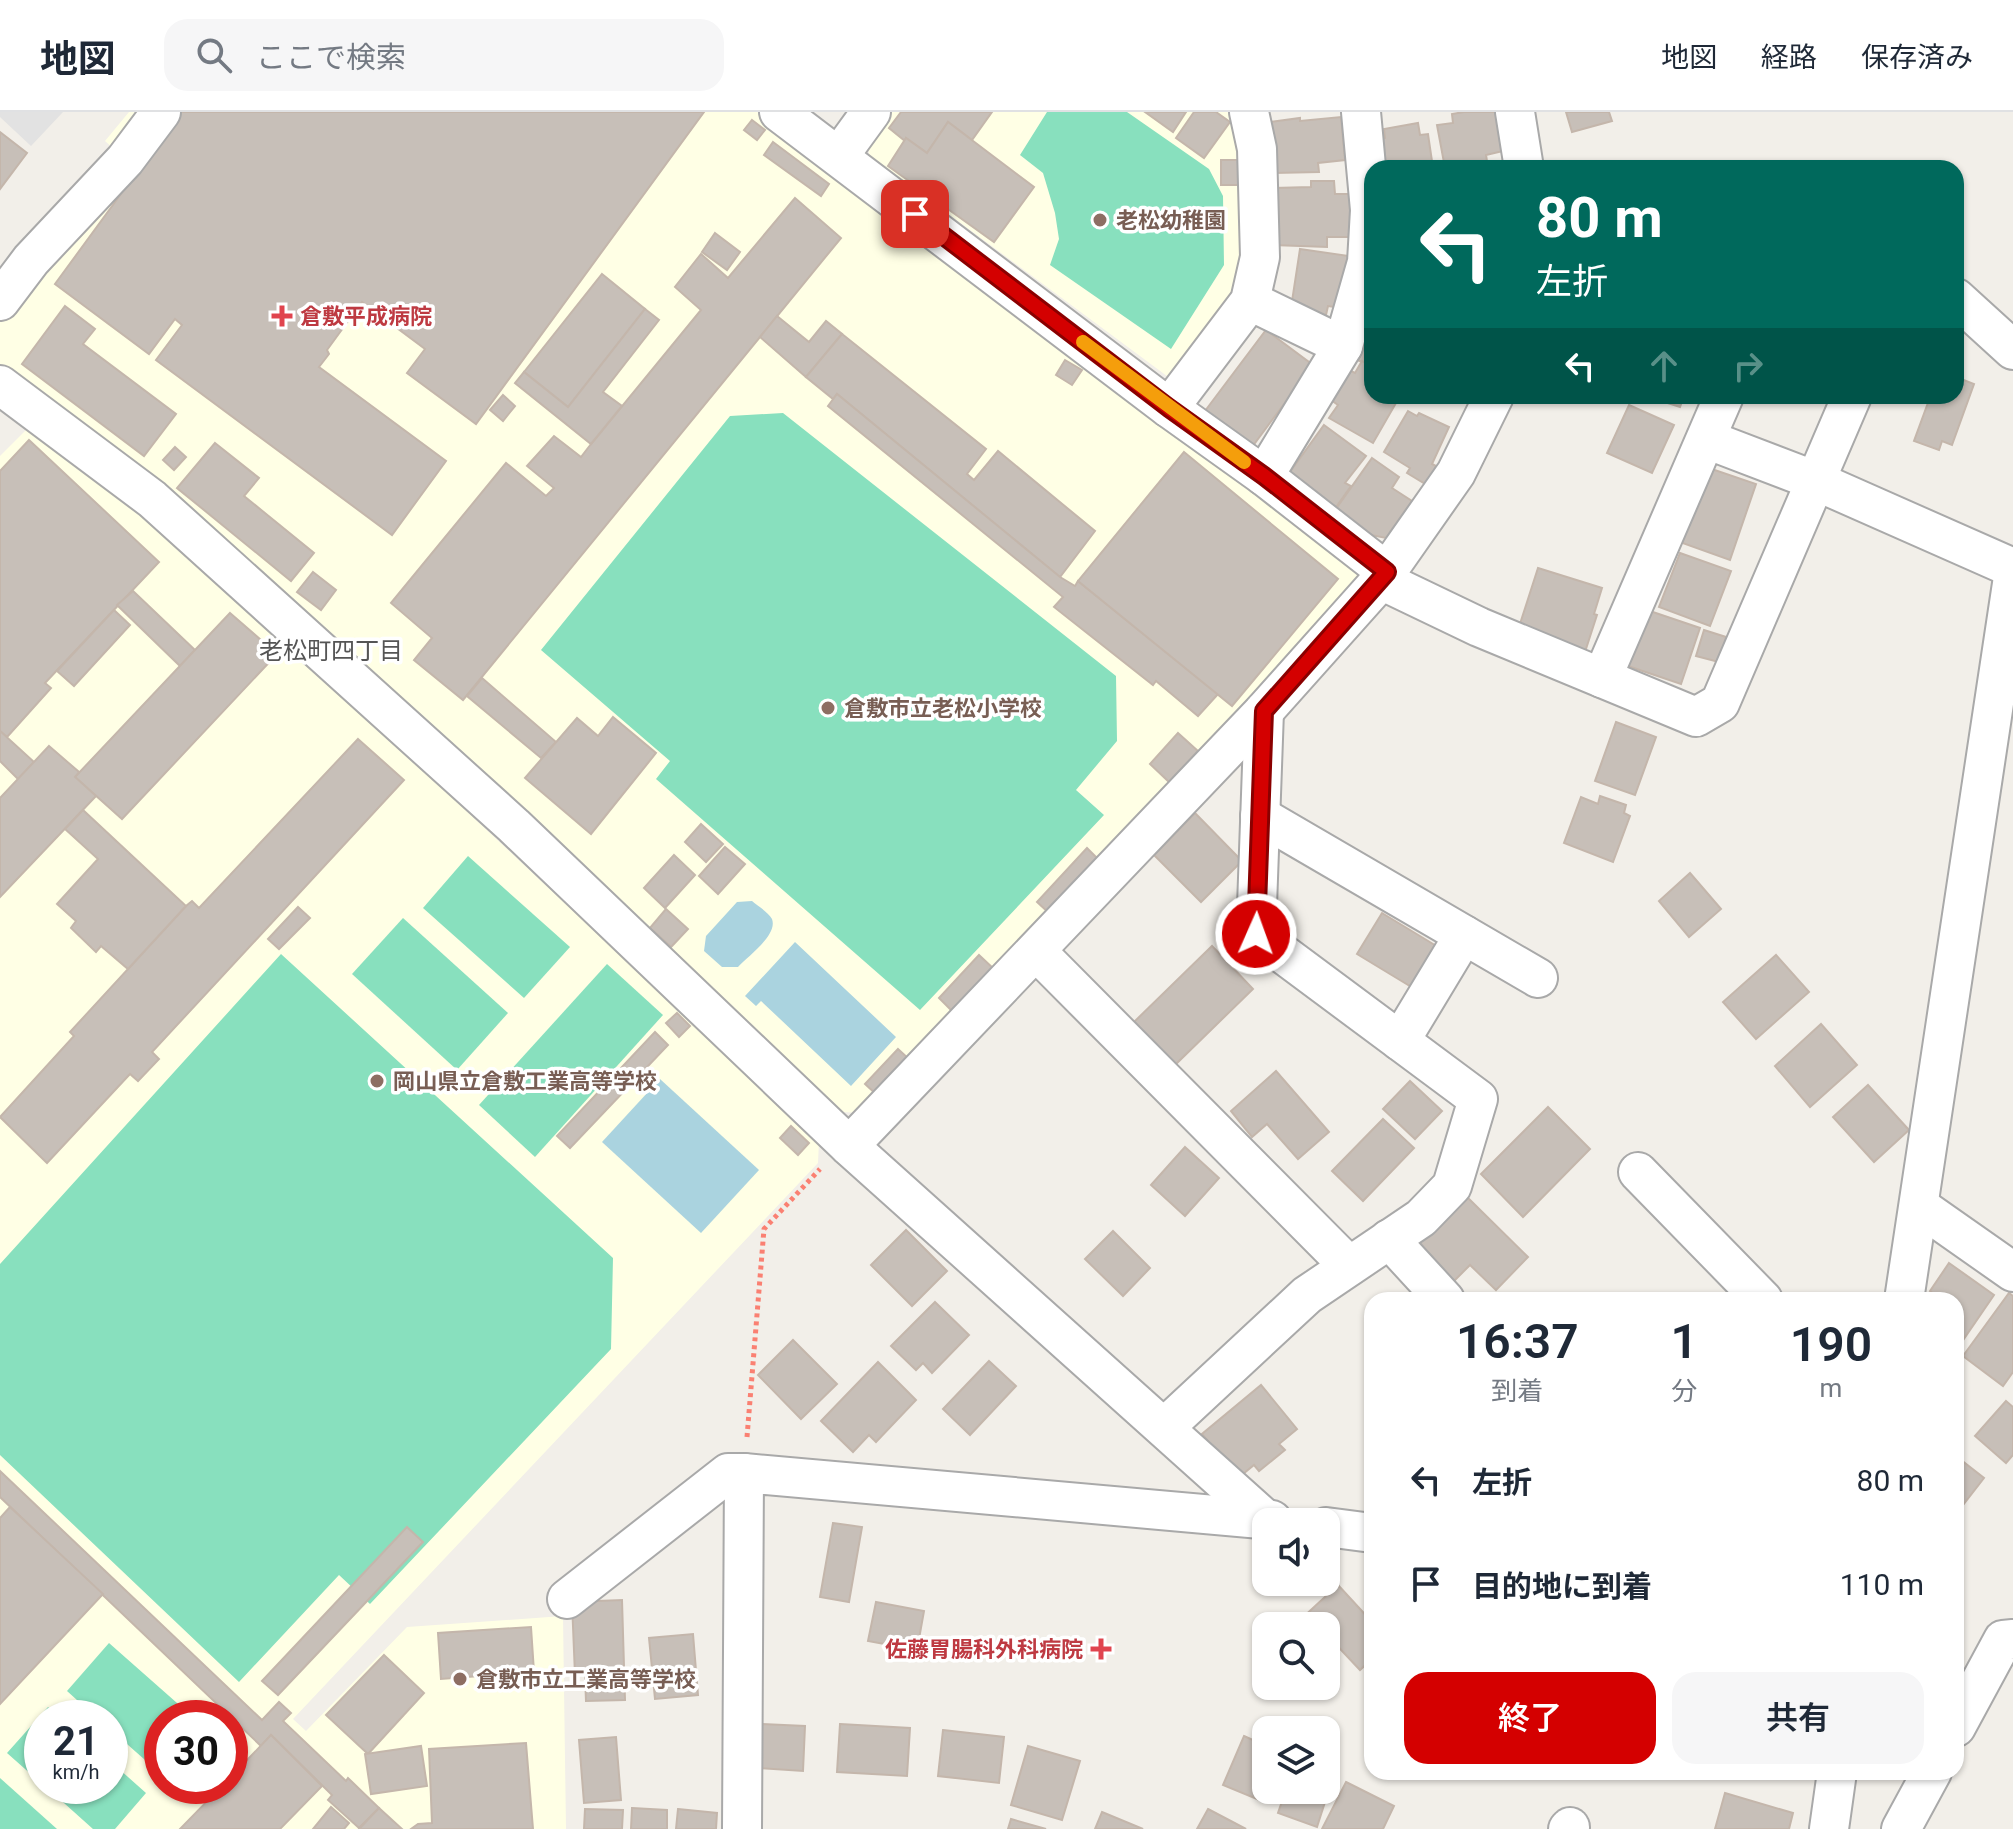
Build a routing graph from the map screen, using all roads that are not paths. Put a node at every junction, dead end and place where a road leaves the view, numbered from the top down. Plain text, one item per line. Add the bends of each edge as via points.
1 (161, 112) edge
2 (779, 112) edge
3 (871, 112) edge
4 (1249, 112) edge
5 (1361, 112) edge
6 (1515, 112) edge
7 (839, 156) junction
8 (1365, 160) edge
9 (1523, 160) edge
10 (1364, 272) edge
11 (0, 301) edge
12 (1250, 301) junction
13 (1964, 305) edge
14 (1343, 346) junction
15 (2013, 350) edge
16 (0, 385) edge
17 (1490, 404) edge
18 (1721, 404) edge
19 (1849, 404) edge
20 (1169, 408) junction
21 (1706, 439) junction
22 (1264, 476) junction
23 (1816, 481) junction
24 (2013, 568) edge
25 (1384, 576) junction
26 (2013, 577) edge
27 (1602, 678) junction
28 (1264, 711) junction
29 (1260, 816) junction
30 (1464, 935) junction
31 (1036, 951) junction
32 (1538, 978) dead end
33 (1400, 1041) junction
34 (847, 1144) junction
35 (1638, 1172) dead end
36 (1919, 1206) junction
37 (1389, 1239) junction
38 (1349, 1266) junction
39 (2013, 1272) edge
40 (1438, 1292) edge
41 (1755, 1292) edge
42 (1905, 1292) edge
43 (1165, 1427) junction
44 (744, 1473) junction
45 (1261, 1508) edge
46 (1252, 1519) edge
47 (1340, 1529) edge
48 (1364, 1532) edge
49 (567, 1599) dead end
50 (2013, 1639) edge
51 (1964, 1712) edge
52 (1836, 1780) edge
53 (1928, 1780) edge
54 (742, 1829) edge
55 (1829, 1829) edge
56 (1901, 1829) edge

1 - 11 street
2 - 7 street
3 - 7 street
4 - 12 street via 1257,149 1260,257
5 - 8 street
6 - 9 street
7 - 20 street
10 - 14 street
12 - 14 street
12 - 20 street
13 - 15 street
14 - 22 street
16 - 34 street via 152,499 514,826
17 - 25 street via 1456,473
18 - 21 street
19 - 23 street
20 - 22 street
21 - 23 street
21 - 27 street
22 - 25 street
23 - 24 street
23 - 27 street via 1720,703 1696,717
25 - 27 street via 1479,627
25 - 28 street
26 - 36 street
28 - 29 street
28 - 31 street
29 - 30 street
29 - 33 street via 1256,934
30 - 32 street
30 - 33 street
31 - 34 street
31 - 38 street
33 - 37 street via 1478,1099 1452,1186 1421,1218
34 - 43 street
35 - 41 street
36 - 39 street
36 - 42 street
37 - 38 street
37 - 40 street
38 - 43 street via 1307,1295
43 - 45 street
44 - 46 street
44 - 49 street via 728,1473
44 - 54 street
47 - 48 street
50 - 51 street via 2003,1640
52 - 55 street
53 - 56 street

